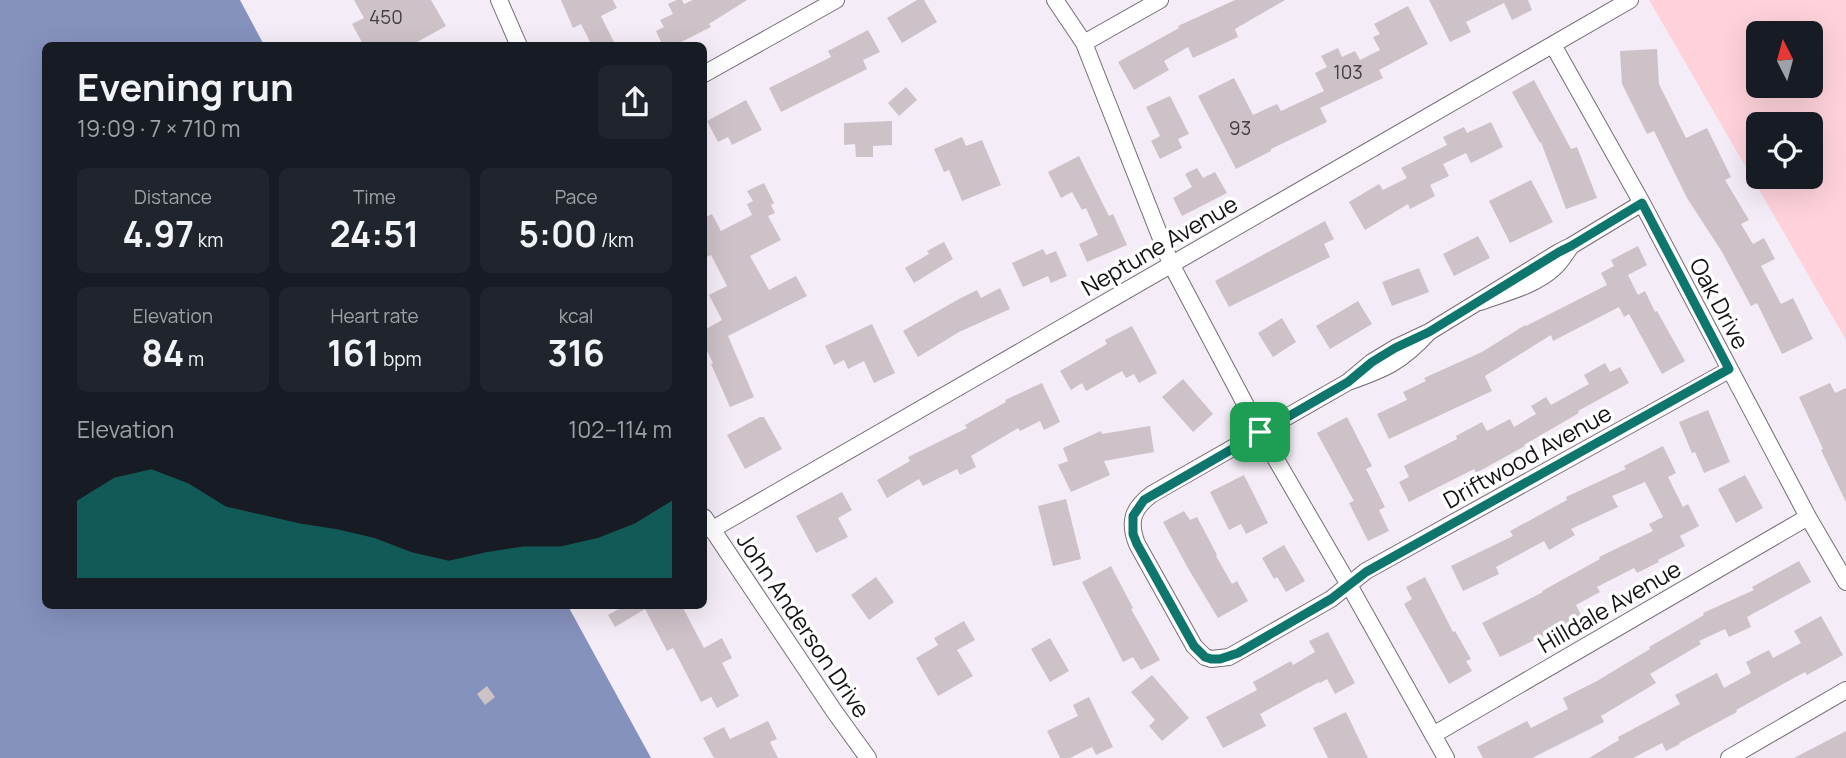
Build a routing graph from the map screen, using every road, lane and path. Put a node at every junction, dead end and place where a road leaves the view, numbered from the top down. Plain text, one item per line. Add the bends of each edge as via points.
1 (499, 0) edge
2 (836, 0) edge
3 (1055, 0) edge
4 (1160, 0) edge
5 (1630, 0) edge
6 (517, 42) edge
7 (1084, 43) junction
8 (1553, 45) junction
9 (707, 72) edge
10 (1642, 203) junction
11 (1171, 264) junction
12 (1729, 369) junction
13 (1260, 432) junction
14 (1808, 517) junction
15 (707, 523) edge
16 (1846, 582) edge
17 (1349, 585) junction
18 (1846, 690) edge
19 (1433, 736) junction
20 (868, 758) edge
21 (1446, 758) edge
22 (1729, 758) edge

1 - 6 street
2 - 9 street
3 - 7 street
4 - 7 street
5 - 8 street, Neptune Avenue
7 - 11 street
8 - 10 street, Oak Drive
8 - 11 street, Neptune Avenue
10 - 12 street, Oak Drive
10 - 13 street, Driftwood Avenue via 1571,246 1544,276 1480,302 1395,348 1348,382
11 - 13 street
11 - 15 street, Neptune Avenue
12 - 14 street, Oak Drive
12 - 17 street, Driftwood Avenue
13 - 17 street
13 - 17 street, Driftwood Avenue via 1152,494 1133,516 1137,544 1194,646 1211,659 1229,657
14 - 16 street, Oak Drive
14 - 19 street, Hilldale Avenue
15 - 20 street, John Anderson Drive
17 - 19 street
18 - 22 street
19 - 21 street

